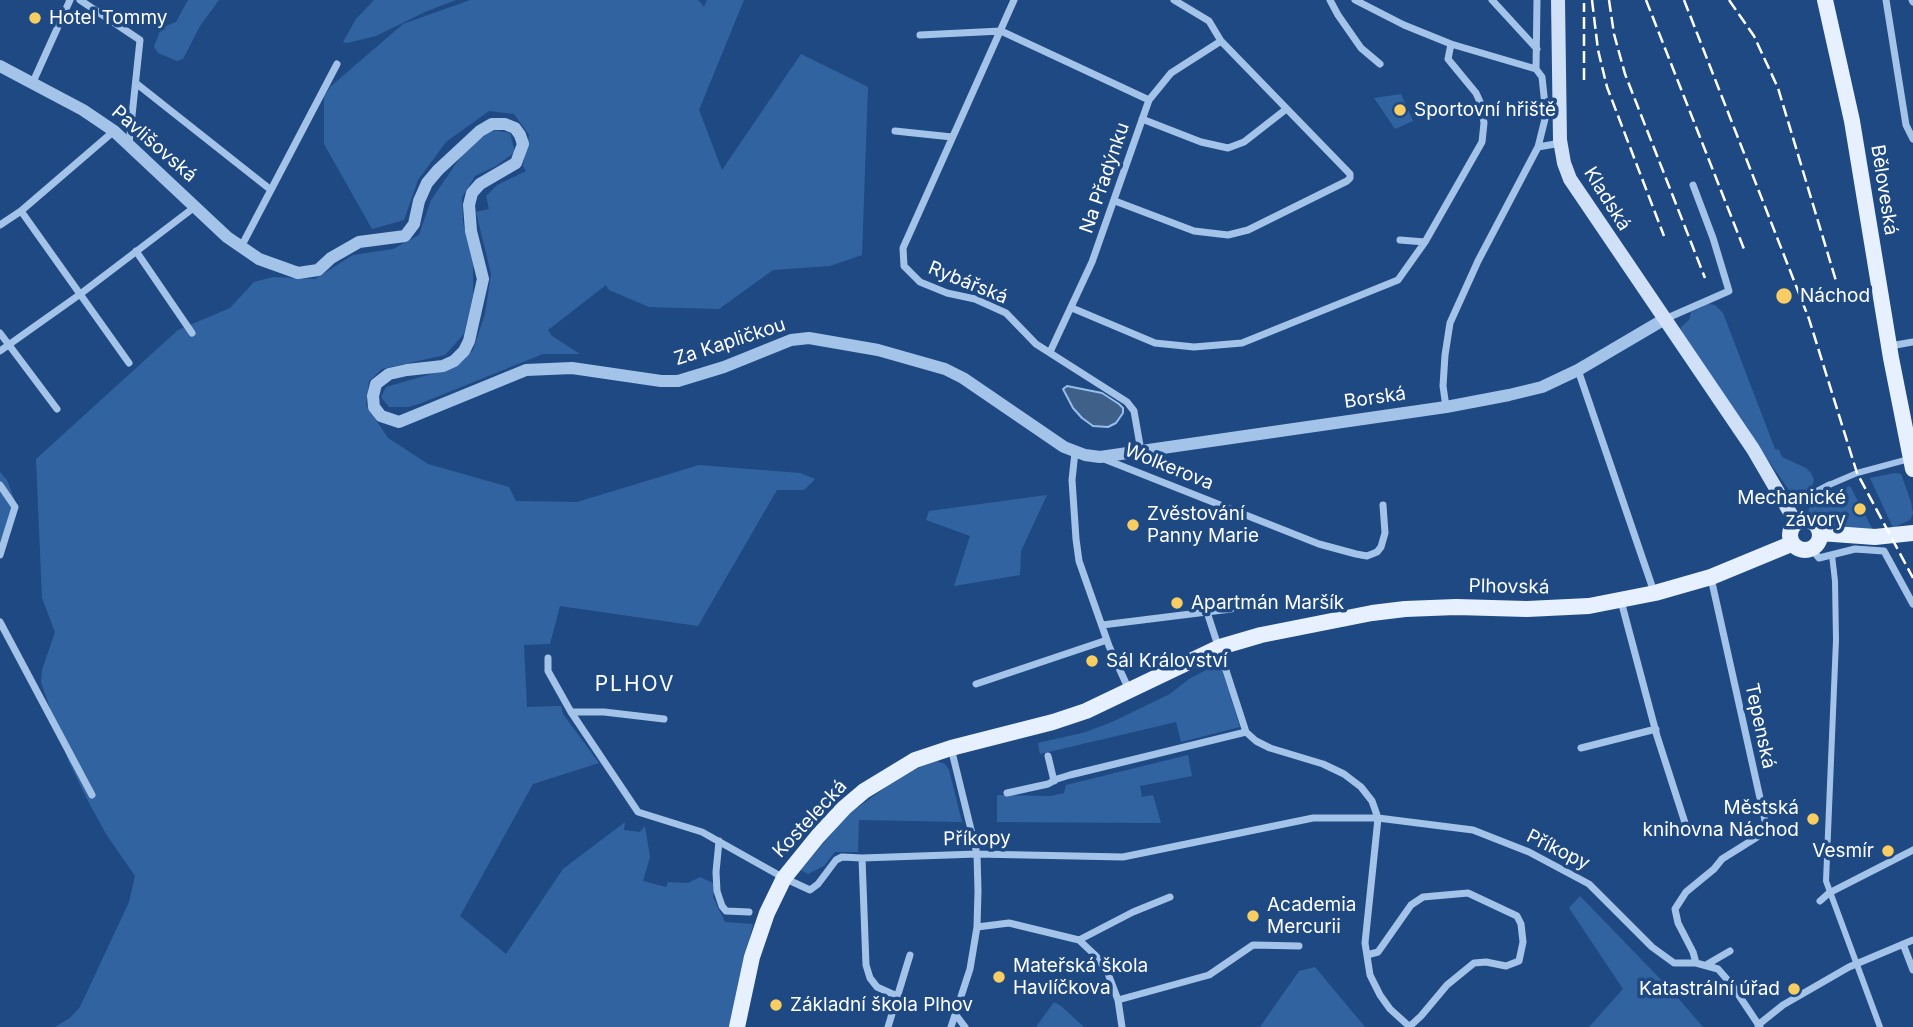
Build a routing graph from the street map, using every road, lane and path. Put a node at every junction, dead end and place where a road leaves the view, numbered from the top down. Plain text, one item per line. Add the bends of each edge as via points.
1 (71, 0) edge
2 (80, 0) edge
3 (1014, 0) edge
4 (1174, 0) edge
5 (1330, 0) edge
6 (1355, 0) edge
7 (1492, 0) edge
8 (1537, 0) edge
9 (1558, 0) edge
10 (1825, 0) edge
11 (1886, 0) edge
12 (1001, 31) junction
13 (920, 35) dead end
14 (1221, 41) junction
15 (1451, 44) junction
16 (1538, 49) junction
17 (337, 64) dead end
18 (1380, 64) dead end
19 (0, 66) edge
20 (1536, 69) junction
21 (33, 82) junction
22 (137, 84) junction
23 (1149, 100) junction
24 (1285, 110) junction
25 (1142, 119) junction
26 (114, 131) junction
27 (895, 131) dead end
28 (952, 137) junction
29 (1913, 139) edge
30 (1561, 143) junction
31 (130, 144) junction
32 (1538, 147) junction
33 (1693, 185) dead end
34 (271, 190) junction
35 (1115, 201) junction
36 (196, 206) junction
37 (20, 211) junction
38 (0, 225) edge
39 (1400, 240) dead end
40 (1425, 242) junction
41 (241, 247) junction
42 (136, 251) junction
43 (272, 266) joint
44 (79, 295) junction
45 (1072, 308) junction
46 (1667, 318) junction
47 (191, 332) dead end
48 (0, 333) edge
49 (1913, 342) edge
50 (9, 344) junction
51 (1889, 346) junction
52 (0, 351) edge
53 (1050, 352) junction
54 (130, 363) dead end
55 (1578, 370) junction
56 (1446, 407) junction
57 (57, 409) dead end
58 (1141, 451) junction
59 (1075, 452) junction
60 (1100, 457) junction
61 (1912, 462) edge
62 (0, 485) edge
63 (1829, 485) joint
64 (1383, 505) dead end
65 (1787, 507) junction
66 (1796, 523) junction
67 (1820, 533) junction
68 (1912, 533) edge
69 (1791, 544) junction
70 (1811, 548) junction
71 (0, 555) edge
72 (1830, 556) junction
73 (1711, 577) junction
74 (1655, 593) junction
75 (1621, 600) junction
76 (1913, 604) edge
77 (1231, 610) dead end
78 (1207, 612) junction
79 (0, 622) edge
80 (1102, 625) junction
81 (1107, 640) junction
82 (1220, 647) junction
83 (548, 658) dead end
84 (976, 684) dead end
85 (1130, 692) junction
86 (571, 712) junction
87 (664, 719) dead end
88 (1656, 729) junction
89 (1247, 732) junction
90 (951, 748) junction
91 (1581, 748) dead end
92 (1048, 756) dead end
93 (1054, 781) junction
94 (1007, 793) dead end
95 (92, 794) dead end
96 (1378, 818) junction
97 (1687, 829) dead end
98 (719, 841) junction
99 (1913, 850) edge
100 (977, 854) junction
101 (862, 858) junction
102 (784, 878) junction
103 (1829, 893) junction
104 (1170, 897) dead end
105 (1820, 901) dead end
106 (749, 912) dead end
107 (977, 927) junction
108 (1079, 940) junction
109 (1913, 940) edge
110 (1903, 944) junction
111 (1299, 946) dead end
112 (1730, 951) dead end
113 (911, 955) dead end
114 (1367, 955) junction
115 (1696, 963) junction
116 (1706, 965) junction
117 (1858, 965) junction
118 (1913, 970) edge
119 (897, 996) junction
120 (1118, 1000) junction
121 (957, 1015) junction
122 (1879, 1024) edge
123 (1759, 1026) edge
124 (737, 1027) edge
125 (888, 1027) edge
126 (951, 1027) edge
127 (965, 1027) edge
128 (1122, 1027) edge
129 (1409, 1027) edge

1 - 21 street
2 - 22 street via 140,40
3 - 12 street, Rybářská
4 - 14 street via 1209,22
5 - 18 street via 1361,47
6 - 15 street
7 - 16 street
8 - 16 street
9 - 30 main road, Kladská
10 - 51 main road, Běloveská via 1852,121
11 - 29 street via 1906,125
12 - 13 street
12 - 23 street
12 - 28 street, Rybářská
14 - 23 street, Na Přadýnku via 1171,73
14 - 24 street
15 - 20 street
15 - 40 street via 1448,59 1476,93 1484,135 1477,155
16 - 20 street
17 - 34 street
19 - 21 street, Pavlišovská
20 - 32 street via 1542,77 1546,115
21 - 26 street, Pavlišovská
22 - 31 street
22 - 34 street
23 - 25 street, Na Přadýnku
24 - 25 street via 1244,142 1228,148
24 - 35 street via 1350,174 1347,181 1248,230 1228,235 1194,231
25 - 35 street, Na Přadýnku
26 - 31 street, Pavlišovská
26 - 37 street
27 - 28 street
28 - 53 street, Rybářská via 903,248 904,266 920,282 1006,313
30 - 32 street
30 - 46 main road, Kladská via 1574,186
31 - 36 street, Pavlišovská
32 - 56 street via 1450,323 1444,365
33 - 46 street via 1729,291
34 - 41 street
35 - 45 street, Na Přadýnku
36 - 41 street, Pavlišovská
36 - 42 street
37 - 38 street
37 - 44 street
39 - 40 street
40 - 45 street via 1398,280 1242,343 1194,347 1155,343
41 - 43 street, Pavlišovská
42 - 44 street
42 - 47 street
43 - 59 street, Za Kapličkou via 312,273 359,242 405,236 414,224 427,183 438,170 480,131 492,124 505,124 514,128 523,144 516,163 472,193 471,232 482,279 464,351 443,366 381,379 373,396 381,416 398,422 526,370 572,368 678,381 791,340 809,338 913,358 945,369
44 - 50 street
44 - 54 street
45 - 53 street, Na Přadýnku
46 - 55 street, Borská
46 - 65 main road, Kladská
48 - 50 street
49 - 51 street
50 - 52 street
50 - 57 street
51 - 61 main road, Běloveská
53 - 58 street, Rybářská via 1127,402 1134,411
55 - 56 street, Borská via 1542,387
55 - 74 street
56 - 58 street, Borská
58 - 60 street, Borská
59 - 60 street, Borská
59 - 80 street via 1076,539 1088,591
60 - 64 street, Wolkerova via 1319,544 1367,556 1381,547
61 - 63 street via 1857,473
62 - 71 street via 15,507
63 - 65 street
65 - 66 main road, Kladská
66 - 67 main road via 1812,522
66 - 69 main road via 1789,534
67 - 68 main road via 1875,537
67 - 70 main road
69 - 70 main road via 1801,550
69 - 73 main road, Plhovská
70 - 72 street via 1818,558
72 - 76 street via 1854,549 1884,551
72 - 103 street via 1836,632
73 - 74 main road, Plhovská
73 - 115 street, Tepenská via 1766,825 1762,834 1722,859 1686,892 1675,909
74 - 75 main road, Plhovská
75 - 82 main road, Plhovská via 1565,608 1372,612
75 - 88 street
77 - 78 street
78 - 80 street
78 - 82 street
79 - 95 street
80 - 81 street
81 - 84 street
81 - 85 street
82 - 85 main road, Plhovská
82 - 89 street
83 - 86 street via 548,671
85 - 90 main road, Kostelecká via 1053,722
86 - 87 street
86 - 98 street via 638,813
88 - 91 street
88 - 97 street
89 - 93 street
89 - 96 street via 1270,748 1344,774 1372,801
90 - 100 street
90 - 102 main road, Kostelecká via 909,764 864,791
92 - 93 street
93 - 94 street
96 - 100 street, Příkopy via 1313,818 1123,857
96 - 114 street via 1365,925
96 - 115 street, Příkopy via 1473,830 1529,852 1589,884 1674,963
98 - 102 street
98 - 106 street via 716,872 722,906 726,911
99 - 103 street
100 - 101 street, Příkopy
100 - 107 street
101 - 102 street, Příkopy via 836,860 810,890
101 - 119 street via 866,965 877,987
102 - 124 main road, Kostelecká via 752,957
103 - 105 street
103 - 117 street
104 - 108 street
107 - 108 street via 1009,923
107 - 121 street
108 - 120 street via 1107,971
109 - 110 street
110 - 117 street
110 - 118 street
111 - 120 street via 1254,945 1209,975
112 - 116 street
113 - 119 street
114 - 129 street via 1380,995
114 - 129 street via 1378,952 1411,905 1423,897 1477,895 1517,916 1523,942 1519,961 1506,966 1474,963
115 - 116 street, Příkopy
116 - 123 street via 1718,969 1732,985
117 - 122 street
117 - 123 street via 1783,1005
119 - 125 street
120 - 128 street
121 - 126 street
121 - 127 street

